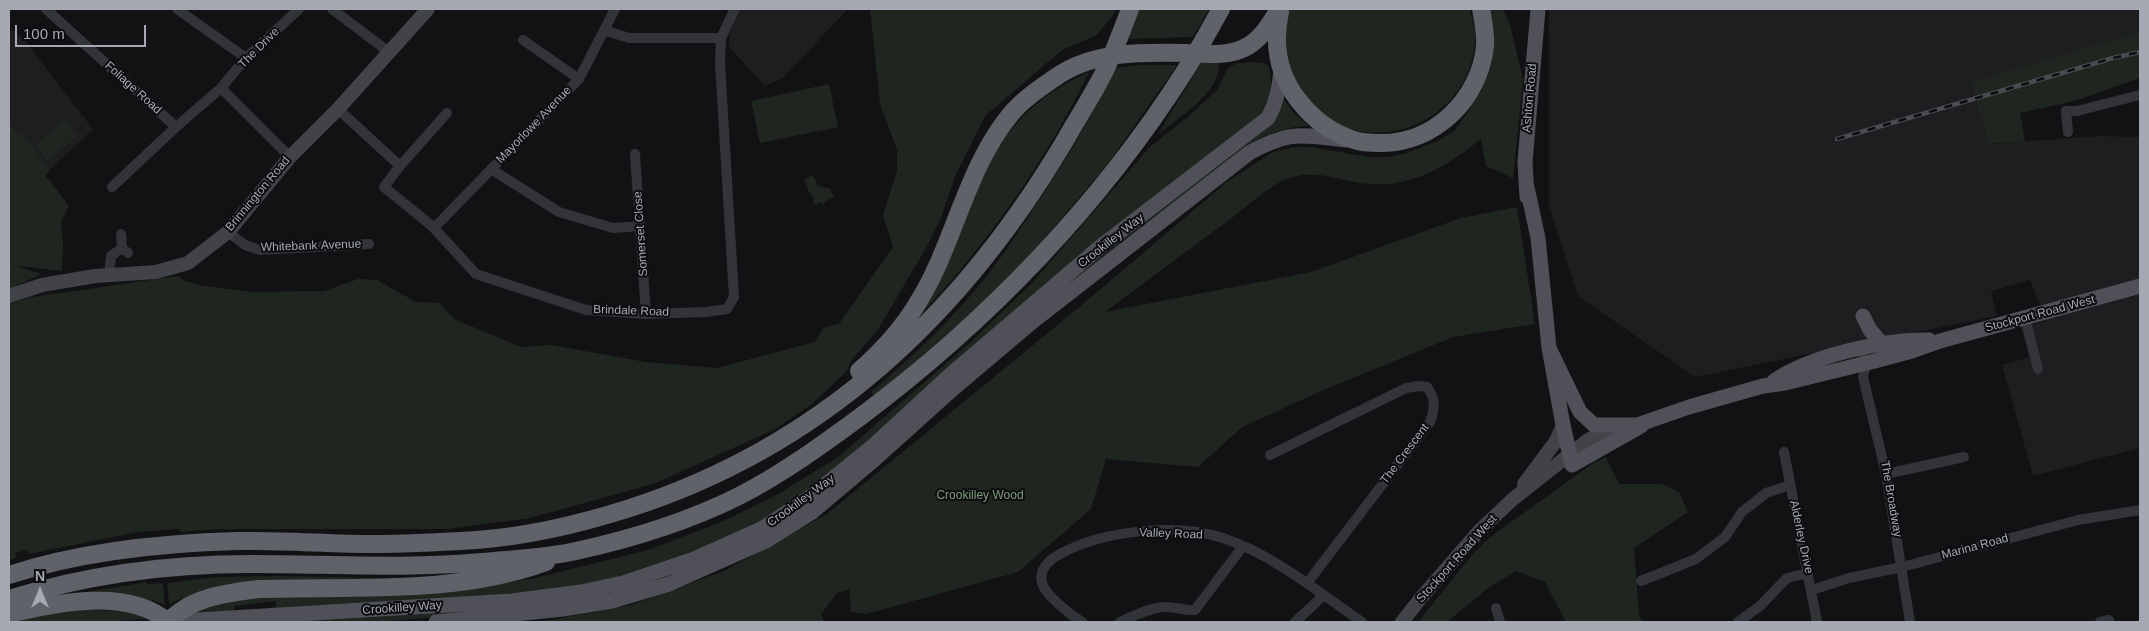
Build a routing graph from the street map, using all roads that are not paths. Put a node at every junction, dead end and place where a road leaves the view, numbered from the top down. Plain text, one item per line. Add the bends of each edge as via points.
1 (46, 9) edge
2 (177, 9) edge
3 (299, 9) edge
4 (332, 9) edge
5 (428, 9) edge
6 (615, 9) edge
7 (734, 9) edge
8 (1130, 9) edge
9 (1221, 9) edge
10 (1280, 9) edge
11 (1481, 9) edge
12 (1538, 9) edge
13 (604, 30) junction
14 (721, 38) junction
15 (523, 40) dead end
16 (390, 52) junction
17 (246, 58) junction
18 (1281, 70) junction
19 (579, 79) junction
20 (220, 88) junction
21 (2140, 95) edge
22 (338, 110) junction
23 (448, 113) dead end
24 (176, 127) junction
25 (2068, 132) dead end
26 (1355, 141) junction
27 (635, 154) dead end
28 (290, 157) junction
29 (400, 166) junction
30 (491, 169) junction
31 (112, 187) dead end
32 (641, 226) junction
33 (434, 228) junction
34 (228, 232) junction
35 (121, 234) dead end
36 (369, 244) dead end
37 (108, 275) junction
38 (2140, 286) edge
39 (9, 296) edge
40 (646, 314) junction
41 (1863, 316) dead end
42 (2025, 318) junction
43 (1940, 341) junction
44 (1882, 344) junction
45 (1549, 348) junction
46 (1856, 349) junction
47 (1861, 369) junction
48 (2038, 370) dead end
49 (1560, 372) junction
50 (1768, 385) junction
51 (826, 409) junction
52 (1643, 423) junction
53 (1563, 425) junction
54 (1784, 452) dead end
55 (1270, 455) dead end
56 (1575, 456) junction
57 (1964, 458) dead end
58 (1886, 474) junction
59 (1790, 485) junction
60 (1513, 499) junction
61 (2140, 510) edge
62 (1243, 546) junction
63 (572, 552) junction
64 (1902, 567) junction
65 (1808, 572) junction
66 (9, 575) edge
67 (1641, 581) dead end
68 (1308, 582) junction
69 (1812, 590) junction
70 (1324, 595) junction
71 (9, 599) edge
72 (1496, 608) dead end
73 (9, 614) edge
74 (167, 622) edge
75 (436, 622) edge
76 (1082, 622) edge
77 (1120, 622) edge
78 (1295, 622) edge
79 (1362, 622) edge
80 (1402, 622) edge
81 (1500, 622) edge
82 (1738, 622) edge
83 (1817, 622) edge
84 (1910, 622) edge

1 - 24 street, Foliage Road
2 - 17 street
3 - 17 street, The Drive
4 - 16 street
5 - 16 street, Brinnington Road
6 - 13 street, Mayorlowe Avenue
7 - 14 street
8 - 51 highway via 1107,66 1050,166 988,254 879,370
9 - 63 highway via 1170,94 1104,185 1011,287 900,387 817,449 740,495 642,534
10 - 18 highway via 1276,46
10 - 51 highway via 1263,34 1247,47 1219,54 1110,56 1059,75 1035,92 1010,115 990,146 921,299 899,331 835,394
11 - 26 highway via 1485,47 1480,71 1460,106 1436,127 1405,141 1388,144
12 - 45 main road, Ashton Road via 1525,162 1526,187 1538,238
13 - 14 street via 630,38
13 - 19 street, Mayorlowe Avenue
14 - 40 street, Brindale Road via 734,297 727,309
15 - 19 street
16 - 22 street, Brinnington Road
17 - 20 street, The Drive
18 - 26 highway via 1308,114
18 - 74 main road, Crookilley Way via 1277,100 1268,118 1100,247 810,498 763,528 666,570 582,592 512,601
19 - 30 street, Mayorlowe Avenue
20 - 24 street
20 - 28 street
21 - 25 street via 2066,111
22 - 28 street, Brinnington Road
22 - 29 street
23 - 29 street
24 - 31 street
26 - 75 main road, Crookilley Way via 1298,135 1268,143 1249,153 1032,322 811,513 766,541 669,584 612,601
27 - 32 street, Somerset Close
28 - 34 street, Brinnington Road
29 - 33 street, Brindale Road via 384,187
30 - 32 street via 559,212 613,228
30 - 33 street, Mayorlowe Avenue
32 - 40 street, Somerset Close
33 - 40 street, Brindale Road via 476,274 586,310
34 - 36 street, Whitebank Avenue via 244,245 260,250
34 - 37 street, Brinnington Road via 188,263 156,272
35 - 37 street via 125,250 111,256
37 - 39 street, Brinnington Road via 42,286
38 - 42 main road, Stockport Road West
41 - 44 main road
42 - 43 main road, Stockport Road West
42 - 48 street
43 - 44 main road, Stockport Road West
43 - 47 main road, Stockport Road West
44 - 46 main road, Stockport Road West
45 - 49 main road, Ashton Road
45 - 53 main road, Ashton Road
46 - 47 street, The Broadway
46 - 50 main road, Stockport Road West via 1798,367
47 - 50 main road, Stockport Road West
47 - 58 street, The Broadway
49 - 52 main road, Ashton Road via 1580,412 1594,425
49 - 56 main road, Ashton Road
50 - 52 main road, Stockport Road West
51 - 66 highway via 755,455 704,481 661,498 541,532 503,538 411,543 238,541 178,545 96,554
52 - 56 main road, Stockport Road West
53 - 56 main road, Ashton Road
53 - 60 street, Stockport Road West via 1556,442
54 - 59 street, Alderley Drive
55 - 68 street, The Crescent via 1406,388 1427,387 1433,395 1434,409 1430,422
56 - 60 street, Stockport Road West
57 - 58 street
58 - 64 street, The Broadway
59 - 65 street, Alderley Drive
59 - 67 street via 1766,493 1742,512 1725,537 1696,559
60 - 80 street, Stockport Road West via 1455,557
61 - 64 street, Marina Road via 2078,520
62 - 68 street, Valley Road
62 - 76 street, Valley Road via 1195,532 1148,531 1114,534 1076,545 1050,559 1043,570 1041,582 1047,592
62 - 77 street via 1195,610 1163,607
63 - 71 highway via 433,565 189,566 74,582
63 - 74 highway via 502,575 450,583 258,589 216,595 176,613
64 - 69 street, Marina Road
64 - 84 street, The Broadway
65 - 69 street, Alderley Drive
65 - 82 street via 1787,578 1760,606
68 - 70 street, Valley Road
69 - 83 street, Alderley Drive
70 - 78 street
70 - 79 street
72 - 81 street
73 - 74 highway via 53,605 108,601 152,612

